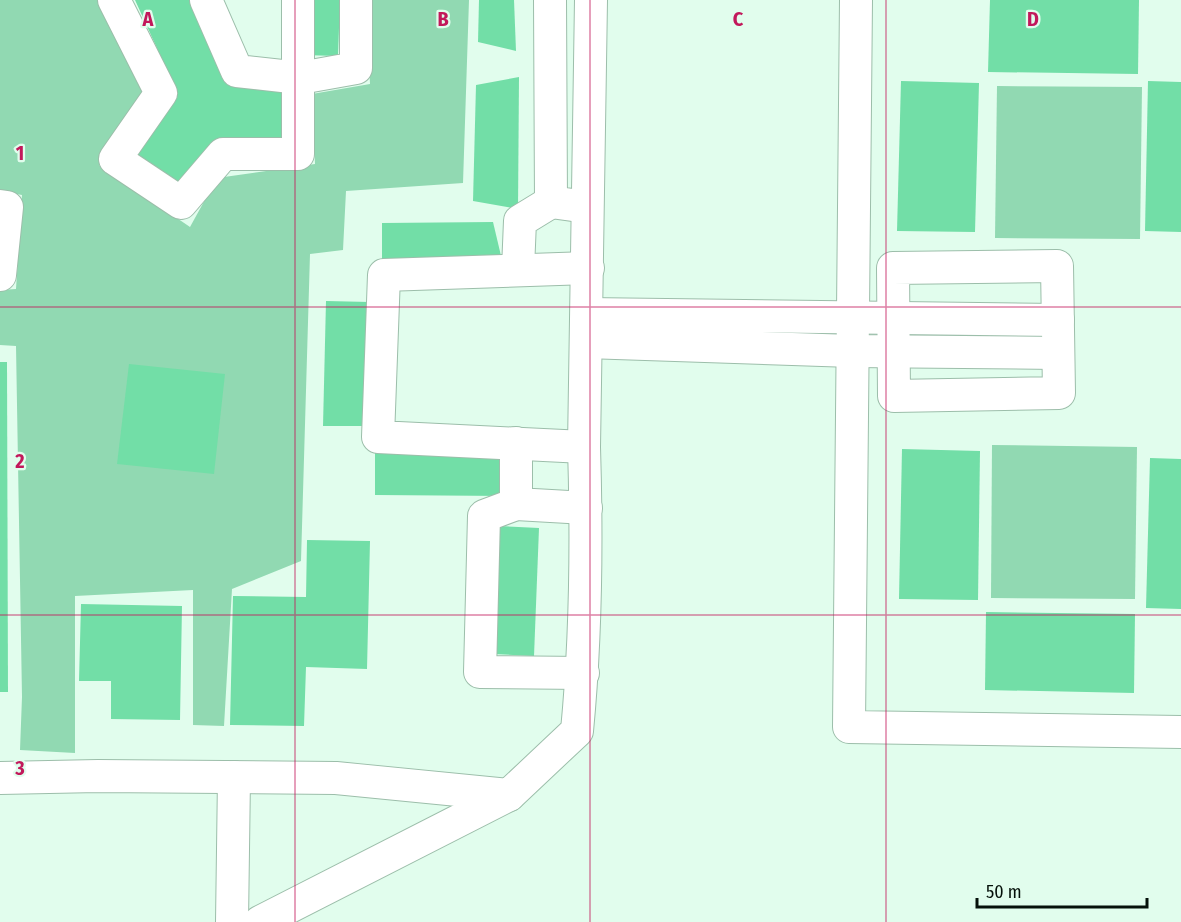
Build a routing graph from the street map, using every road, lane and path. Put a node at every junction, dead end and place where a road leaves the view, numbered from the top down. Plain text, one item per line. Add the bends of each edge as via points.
1 (114, 0) edge
2 (206, 0) edge
3 (298, 0) edge
4 (356, 0) edge
5 (550, 0) edge
6 (591, 0) edge
7 (856, 0) edge
8 (300, 78) junction
9 (551, 202) junction
10 (0, 206) edge
11 (587, 207) junction
12 (588, 268) junction
13 (518, 269) junction
14 (0, 275) edge
15 (853, 318) junction
16 (893, 318) junction
17 (1058, 320) junction
18 (586, 328) junction
19 (852, 351) junction
20 (894, 352) junction
21 (1058, 353) junction
22 (516, 443) junction
23 (584, 447) junction
24 (516, 504) junction
25 (586, 508) junction
26 (583, 673) junction
27 (1181, 732) edge
28 (234, 777) junction
29 (0, 778) edge
30 (509, 795) junction
31 (232, 922) edge
32 (260, 922) edge

1 - 8 street via 161,93 115,159 181,202 223,154 298,154
2 - 8 street via 237,71
3 - 8 street
4 - 8 street via 356,68
5 - 9 street
6 - 11 street
7 - 15 street
9 - 11 street
9 - 13 street via 520,221
10 - 14 street via 7,207
11 - 12 street
12 - 13 street
12 - 18 street
13 - 22 street via 384,275 378,436
15 - 16 street
15 - 18 street
15 - 19 street
16 - 17 street
16 - 17 street via 893,268 1057,266
16 - 20 street
17 - 21 street
18 - 19 street
18 - 23 street
19 - 20 street
19 - 27 street via 849,727
20 - 21 street
20 - 21 street via 894,396 1059,393
22 - 23 street
22 - 24 street
23 - 25 street
24 - 25 street
24 - 26 street via 484,516 480,672
25 - 26 street
26 - 30 street via 577,731
28 - 29 street
28 - 30 street via 336,778
28 - 31 street
30 - 32 street

